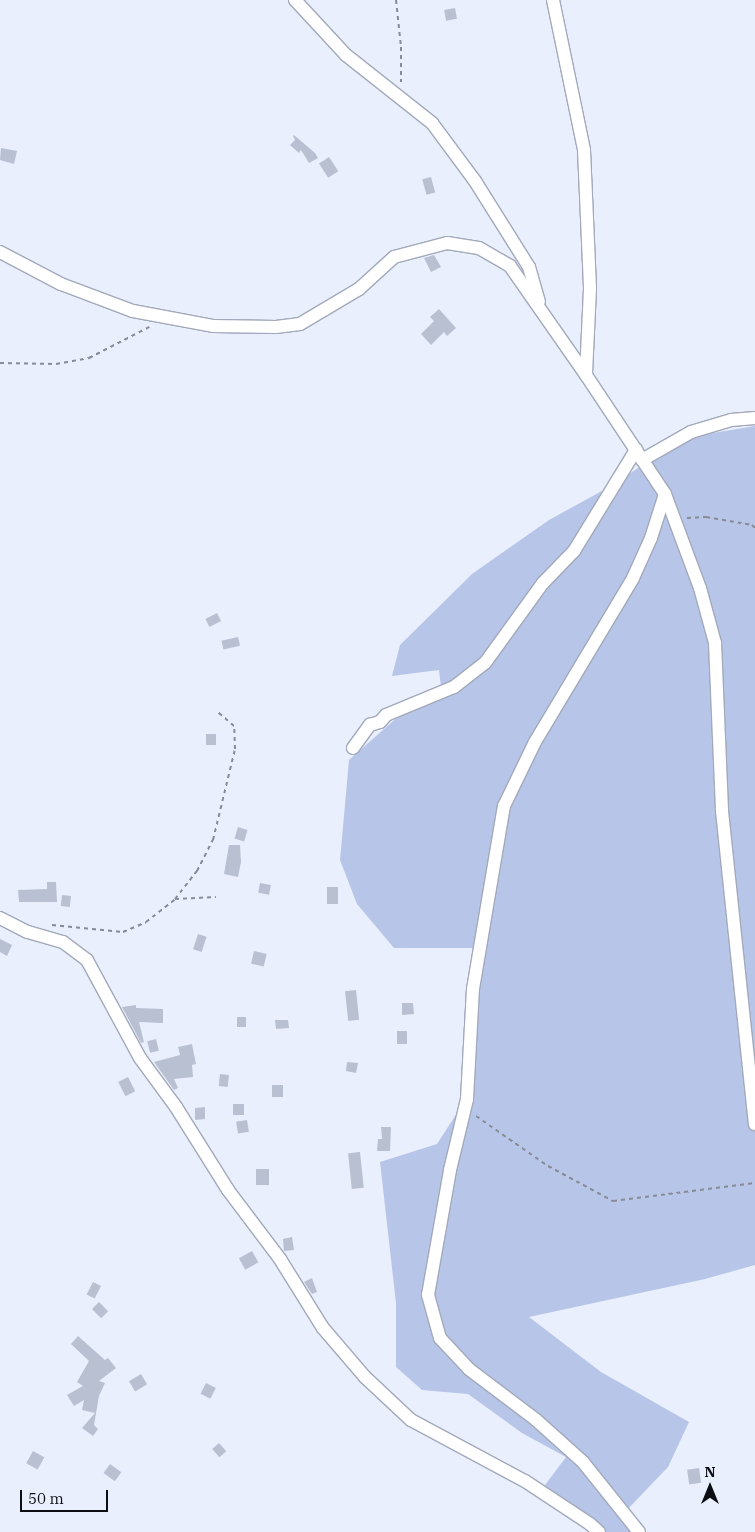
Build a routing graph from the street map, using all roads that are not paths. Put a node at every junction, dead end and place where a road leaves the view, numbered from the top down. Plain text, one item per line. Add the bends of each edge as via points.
1 (295, 0) edge
2 (553, 0) edge
3 (0, 252) edge
4 (542, 312) junction
5 (586, 375) junction
6 (755, 418) edge
7 (639, 455) junction
8 (665, 494) junction
9 (352, 748) dead end
10 (0, 918) edge
11 (755, 1124) edge
12 (599, 1532) edge
13 (640, 1532) edge

1 - 4 street via 346,56 432,123 475,181 529,267
2 - 5 street via 584,150 590,290
3 - 4 street via 61,284 133,311 213,326 276,327 300,324 358,289 394,257 447,243 479,248 510,266
4 - 5 street
5 - 7 street
6 - 7 street via 731,420 691,432
7 - 8 street
7 - 9 street via 574,551 543,583 485,663 454,687 386,715 380,722 370,725
8 - 11 street via 700,588 715,643 722,812
8 - 13 street via 651,538 633,578 535,742 504,806 473,989 465,1106 428,1295 440,1338 469,1369 535,1418 582,1462
10 - 12 street via 28,932 64,942 87,960 140,1058 176,1107 228,1190 280,1259 323,1328 365,1377 411,1420 525,1481

